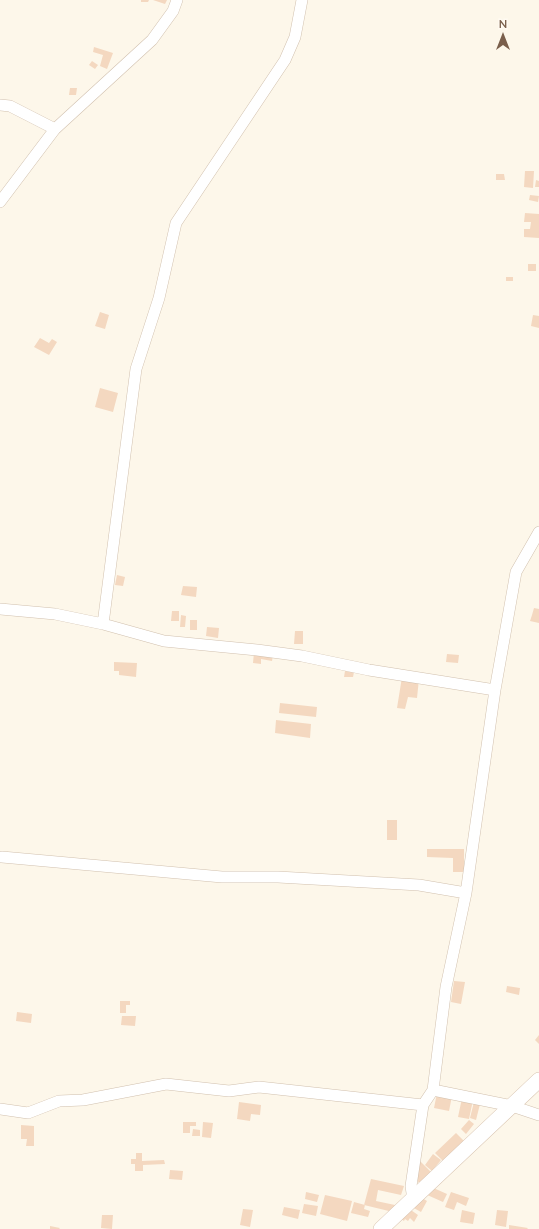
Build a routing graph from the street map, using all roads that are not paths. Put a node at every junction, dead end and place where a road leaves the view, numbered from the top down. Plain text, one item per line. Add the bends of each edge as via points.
1 (178, 0) edge
2 (302, 0) edge
3 (0, 105) edge
4 (55, 129) junction
5 (0, 202) edge
6 (539, 532) edge
7 (0, 610) edge
8 (103, 624) junction
9 (495, 690) junction
10 (2, 857) dead end
11 (466, 893) junction
12 (539, 1080) edge
13 (433, 1090) junction
14 (423, 1105) junction
15 (512, 1106) junction
16 (0, 1109) edge
17 (539, 1115) edge
18 (413, 1200) junction
19 (381, 1229) edge

1 - 4 street via 173,12 152,40
2 - 8 street via 295,37 285,60 176,223 159,298 136,369
3 - 4 street via 10,106
4 - 5 street
6 - 9 street via 516,572
7 - 8 street via 55,614
8 - 9 street via 164,641 302,656 369,670
9 - 11 street
10 - 11 street via 222,877 278,877 419,885
11 - 13 street via 446,987
12 - 15 main road
13 - 14 street
13 - 15 street
14 - 16 street via 259,1087 229,1091 166,1084 83,1100 59,1101 28,1113
14 - 18 street via 411,1186
15 - 17 street
15 - 18 main road
18 - 19 main road

